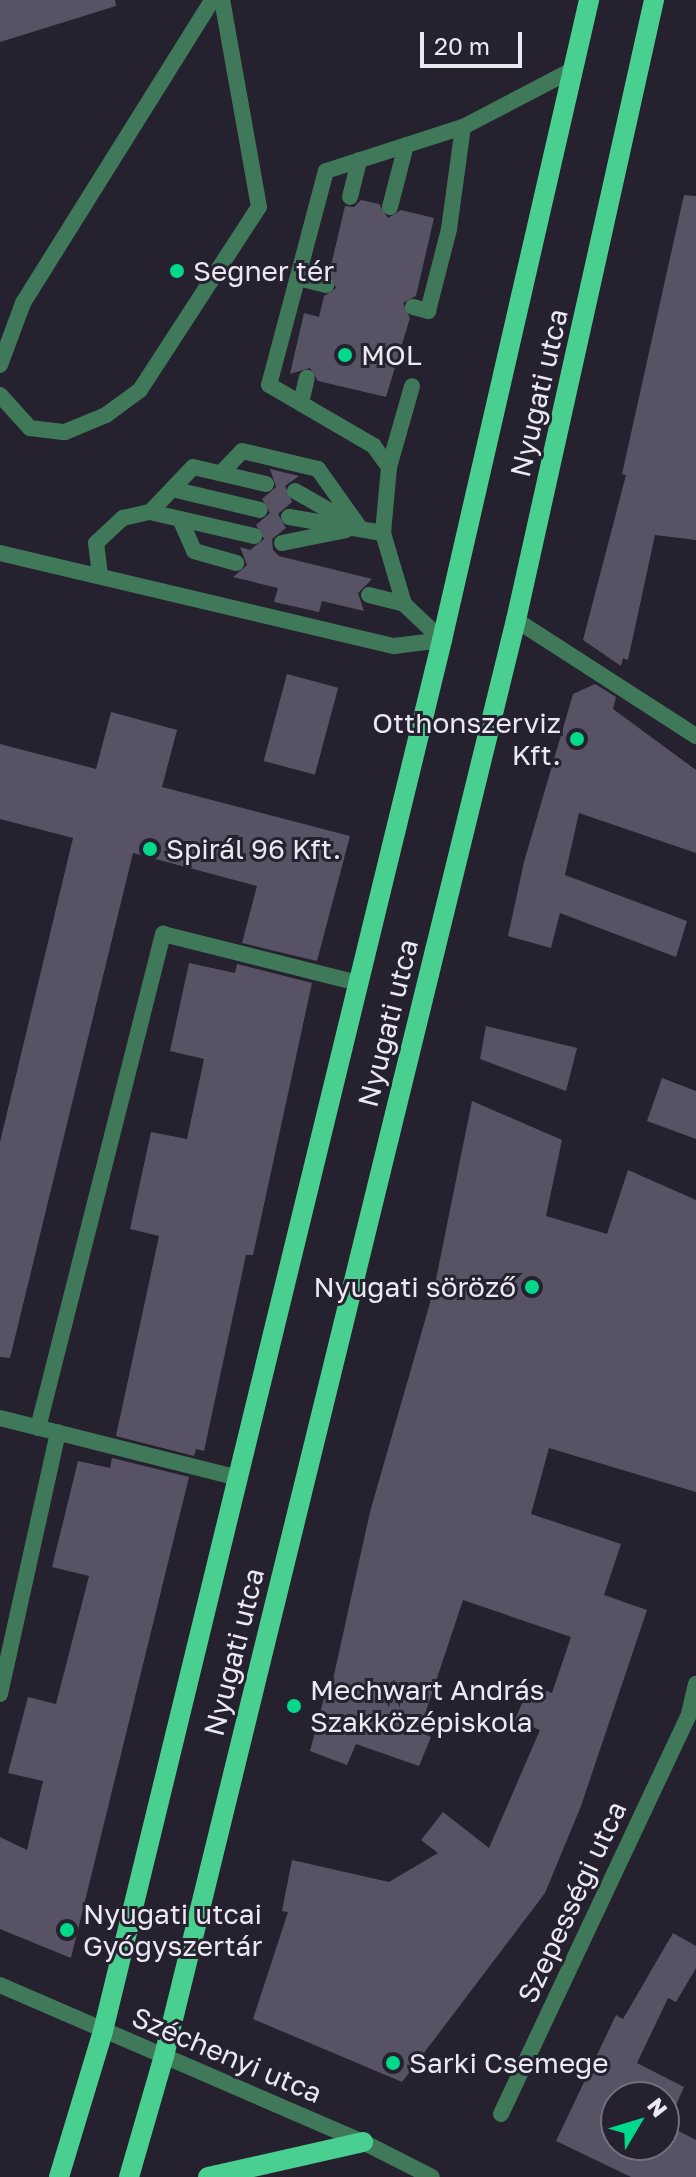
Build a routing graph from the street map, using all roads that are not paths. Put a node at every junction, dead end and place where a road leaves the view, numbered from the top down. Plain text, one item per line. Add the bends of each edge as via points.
1 (212, 0) edge
2 (222, 0) edge
3 (654, 0) edge
4 (665, 0) edge
5 (586, 3) edge
6 (650, 32) junction
7 (574, 69) junction
8 (463, 127) junction
9 (406, 145) junction
10 (359, 160) junction
11 (350, 197) dead end
12 (390, 207) dead end
13 (298, 278) junction
14 (326, 285) dead end
15 (413, 307) dead end
16 (0, 365) edge
17 (307, 378) dead end
18 (412, 386) dead end
19 (0, 395) edge
20 (301, 403) junction
21 (389, 467) junction
22 (221, 473) junction
23 (266, 484) dead end
24 (172, 489) junction
25 (295, 491) dead end
26 (260, 510) dead end
27 (150, 512) junction
28 (289, 517) dead end
29 (180, 519) junction
30 (360, 528) junction
31 (383, 533) junction
32 (254, 536) dead end
33 (282, 543) dead end
34 (0, 553) edge
35 (236, 563) dead end
36 (100, 575) junction
37 (369, 595) dead end
38 (404, 604) junction
39 (516, 620) junction
40 (442, 640) junction
41 (696, 736) edge
42 (358, 983) junction
43 (0, 1418) edge
44 (38, 1428) junction
45 (58, 1432) junction
46 (238, 1478) junction
47 (696, 1684) edge
48 (0, 1694) edge
49 (692, 1707) edge
50 (0, 1985) edge
51 (103, 2031) junction
52 (164, 2056) junction
53 (501, 2114) dead end
54 (363, 2142) junction
55 (59, 2177) edge
56 (129, 2177) edge
57 (208, 2177) edge
58 (432, 2177) edge

1 - 16 street via 23,303
2 - 19 street via 259,207 140,390 106,415 65,432 30,428
3 - 6 main road, Nyugati utca
4 - 6 main road
5 - 7 main road, Nyugati utca
6 - 39 main road, Nyugati utca
7 - 8 street
7 - 40 main road, Nyugati utca
8 - 9 street
8 - 15 street via 449,229 428,311
9 - 10 street
9 - 12 street
10 - 11 street
10 - 13 street via 326,171
13 - 14 street
13 - 20 street via 269,385
17 - 20 street
18 - 21 street
20 - 21 street via 374,446
21 - 31 street
22 - 23 street
22 - 24 street via 193,467
22 - 30 street via 242,451 318,469
24 - 26 street
24 - 27 street
25 - 30 street
27 - 29 street
27 - 36 street via 123,518 96,543
28 - 30 street
29 - 32 street
29 - 35 street via 194,551
30 - 31 street
30 - 33 street
31 - 38 street
34 - 36 street
36 - 40 street via 394,646
37 - 38 street
38 - 40 street
39 - 41 street
39 - 52 main road, Nyugati utca
40 - 42 main road, Nyugati utca
42 - 44 street via 163,934
42 - 46 main road, Nyugati utca
43 - 44 street
44 - 45 street
45 - 46 street
45 - 48 street
46 - 51 main road, Nyugati utca
47 - 49 street, Szepességi utca
49 - 53 street, Szepességi utca
50 - 51 street, Széchenyi utca
51 - 52 street, Széchenyi utca
51 - 55 main road, Nyugati utca
52 - 54 street, Széchenyi utca
52 - 56 main road, Nyugati utca
54 - 57 main road
54 - 58 street, Széchenyi utca

